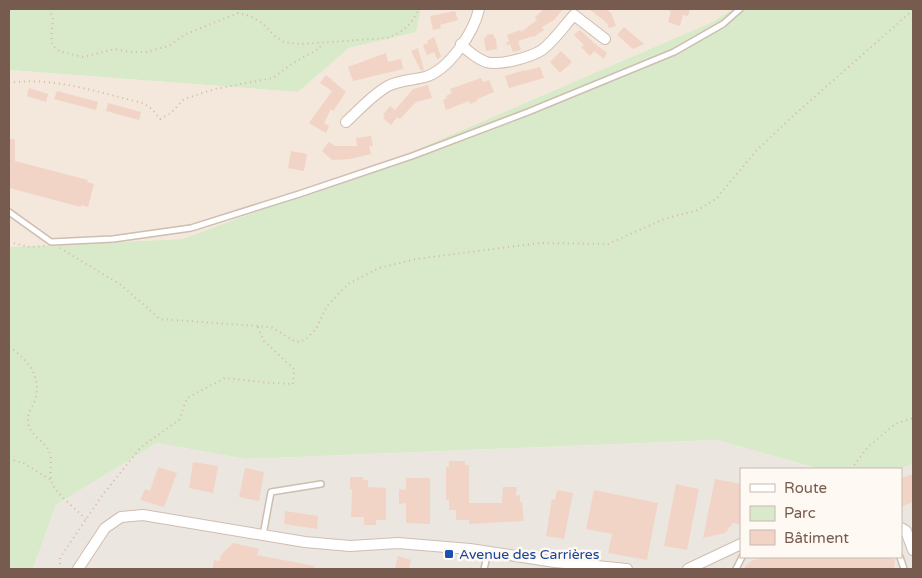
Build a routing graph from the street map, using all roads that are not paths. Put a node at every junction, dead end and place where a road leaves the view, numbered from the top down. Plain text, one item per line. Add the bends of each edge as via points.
1 (480, 9) edge
2 (740, 9) edge
3 (605, 39) dead end
4 (461, 44) junction
5 (346, 122) dead end
6 (9, 212) edge
7 (320, 484) dead end
8 (907, 530) edge
9 (262, 535) junction
10 (740, 544) edge
11 (913, 550) edge
12 (488, 552) junction
13 (78, 569) edge
14 (484, 569) edge
15 (627, 569) edge
16 (688, 569) edge

1 - 4 street
2 - 6 lane via 723,24 674,52 537,109 403,159 191,228 51,242
3 - 4 street via 574,15 536,54 508,62 486,62
4 - 5 street via 437,72 389,86
7 - 9 lane via 271,492
8 - 11 street
9 - 12 street via 350,546 398,543
9 - 13 street via 143,516 121,517 106,528
10 - 16 street
12 - 14 lane
12 - 15 street

